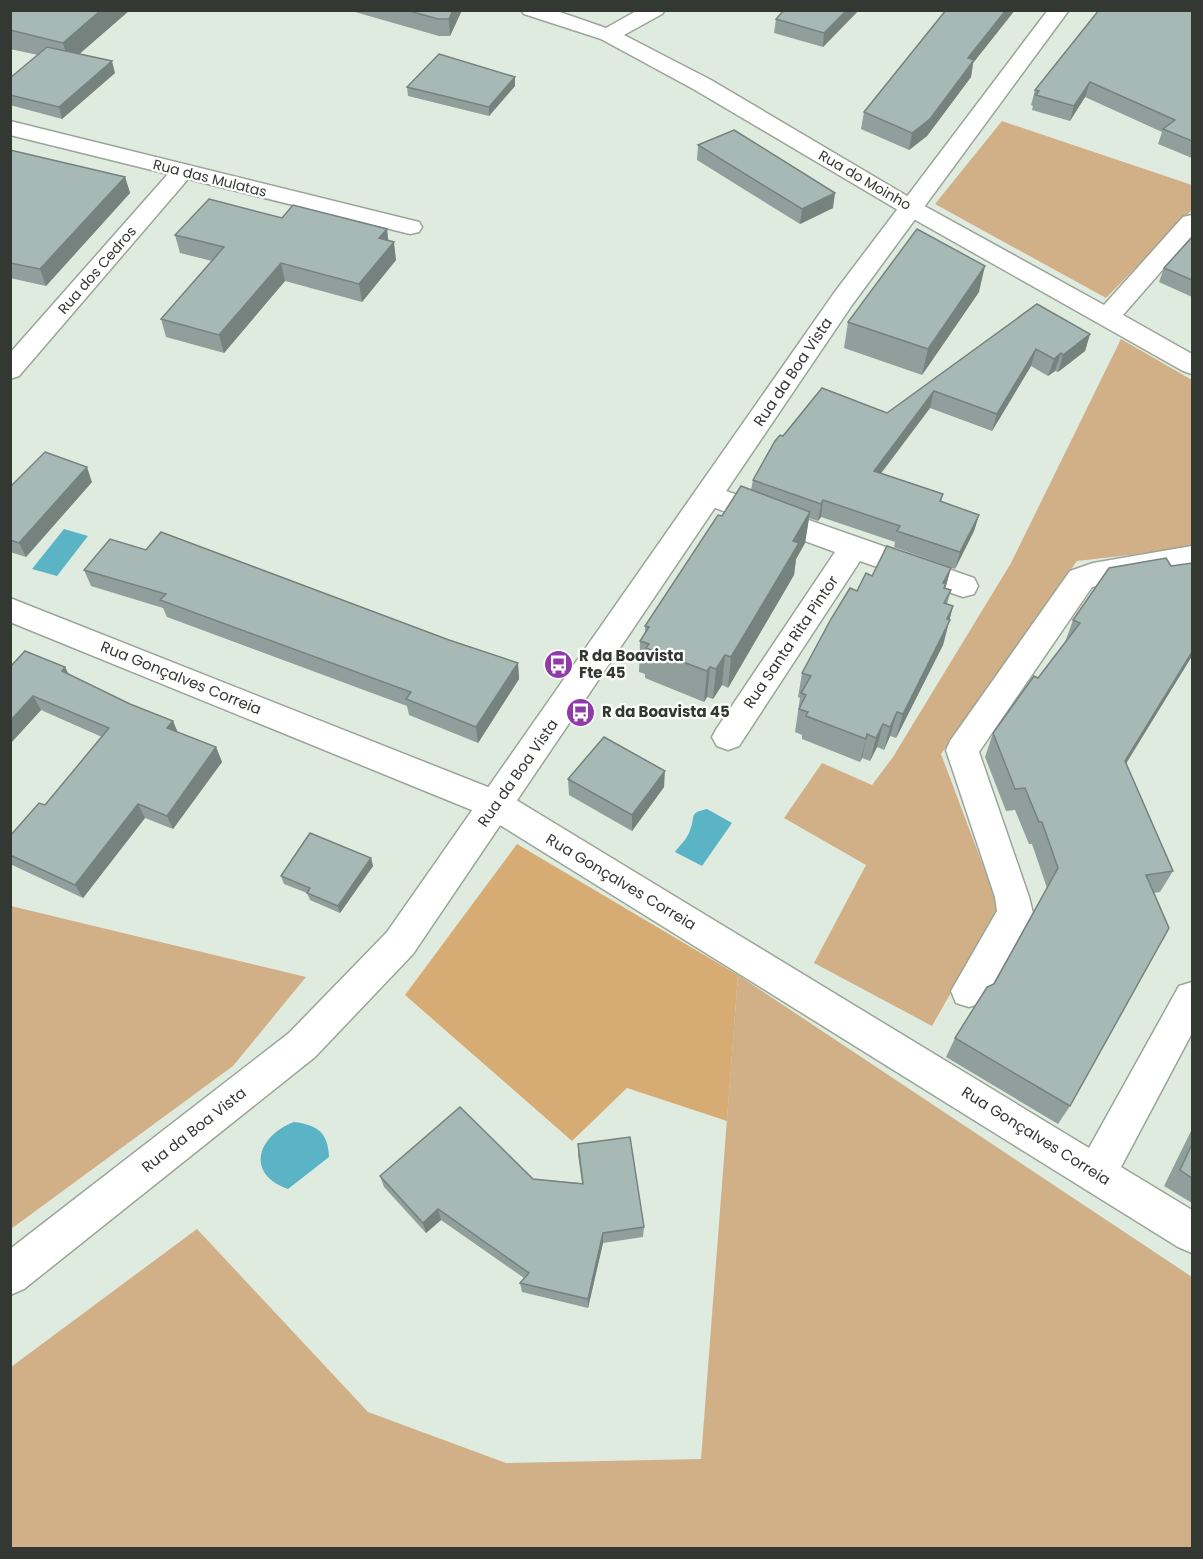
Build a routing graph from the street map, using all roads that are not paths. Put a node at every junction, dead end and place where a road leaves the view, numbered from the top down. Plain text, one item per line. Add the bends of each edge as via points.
1 (531, 10) edge
2 (655, 10) edge
3 (1059, 10) edge
4 (608, 35) junction
5 (10, 128) edge
6 (183, 171) junction
7 (912, 208) junction
8 (1192, 222) edge
9 (410, 227) dead end
10 (1107, 317) junction
11 (1192, 365) edge
12 (10, 370) edge
13 (708, 495) junction
14 (854, 547) junction
15 (1192, 557) edge
16 (963, 586) dead end
17 (10, 609) edge
18 (728, 737) dead end
19 (496, 805) junction
20 (969, 990) dead end
21 (1192, 998) edge
22 (1096, 1173) junction
23 (1192, 1233) edge
24 (10, 1275) edge

1 - 4 street, Rua do Moinho
2 - 4 street
3 - 7 street, Rua da Boa Vista
4 - 7 street, Rua do Moinho via 703,85
5 - 6 street, Rua das Mulatas
6 - 9 street, Rua das Mulatas
6 - 12 street, Rua dos Cedros
7 - 10 street, Rua do Moinho
7 - 13 street, Rua da Boa Vista via 843,299
8 - 10 street
10 - 11 street, Rua do Moinho
13 - 14 street
13 - 19 street, Rua da Boa Vista
14 - 16 street
14 - 18 street, Rua Santa Rita Pintor
15 - 20 street via 1081,579 962,750 1015,913
17 - 19 street, Rua Gonçalves Correia
19 - 22 street, Rua Gonçalves Correia
19 - 24 street, Rua da Boa Vista via 400,943 302,1045
21 - 22 street
22 - 23 street, Rua Gonçalves Correia

